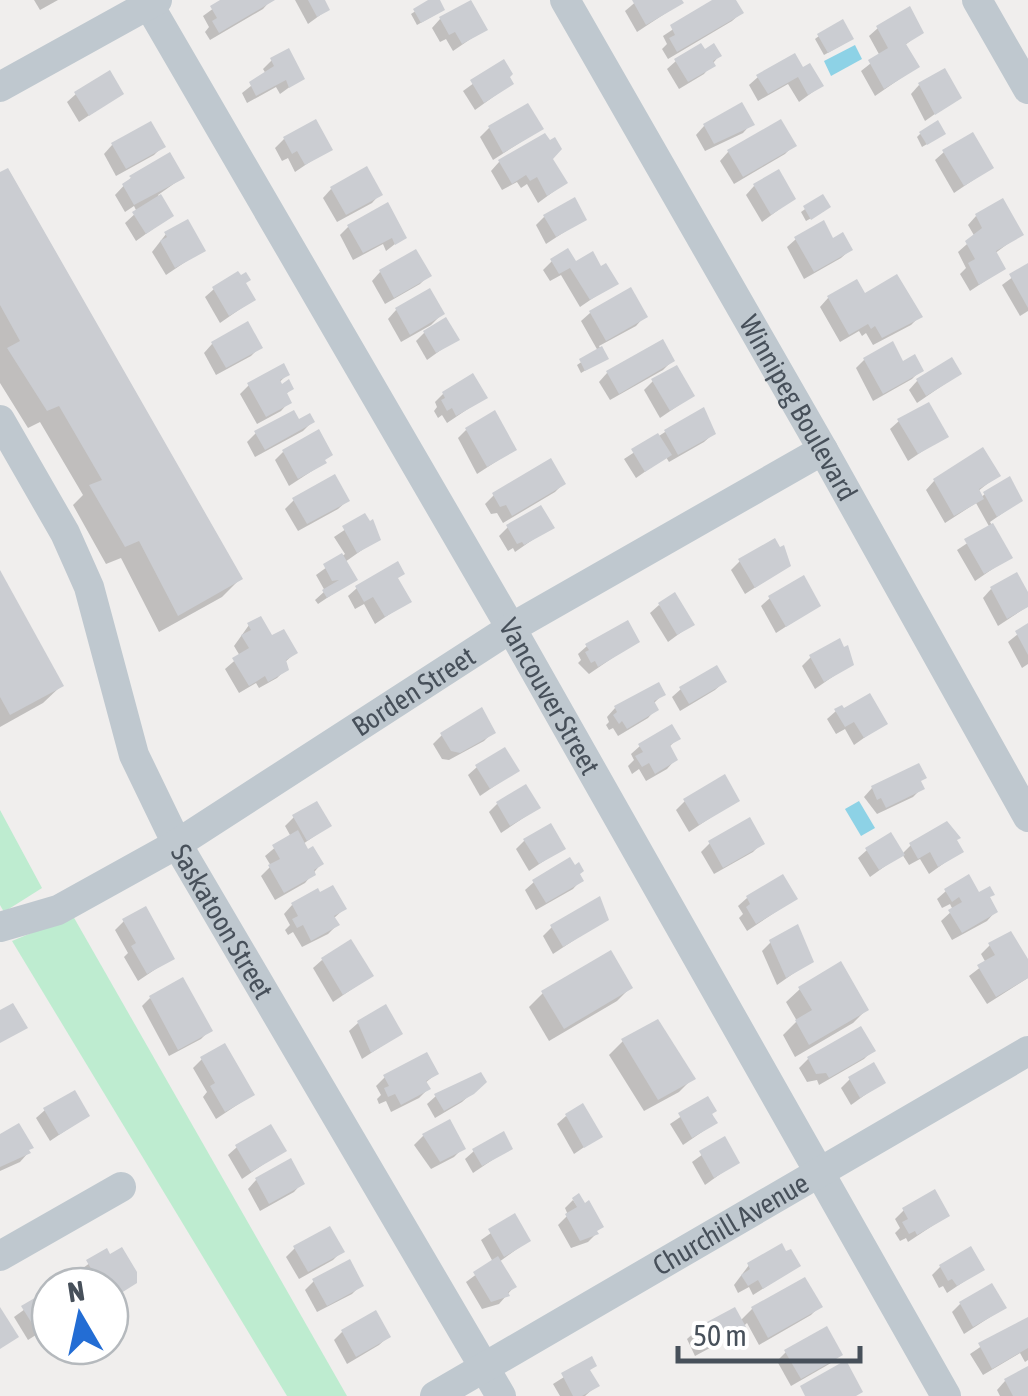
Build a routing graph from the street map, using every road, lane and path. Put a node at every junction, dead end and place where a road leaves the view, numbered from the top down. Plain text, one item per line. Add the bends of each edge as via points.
1 (565, 0) edge
2 (977, 0) edge
3 (150, 2) edge
4 (0, 87) edge
5 (1028, 90) edge
6 (0, 420) edge
7 (823, 450) junction
8 (511, 628) junction
9 (1028, 818) edge
10 (177, 844) junction
11 (0, 927) edge
12 (1028, 1052) edge
13 (821, 1172) junction
14 (121, 1187) dead end
15 (0, 1256) edge
16 (486, 1368) junction
17 (435, 1396) edge
18 (501, 1396) edge
19 (946, 1396) edge

1 - 7 street, Winnipeg Boulevard
2 - 5 street
3 - 4 street
3 - 8 street, Vancouver Street
6 - 10 street, Saskatoon Street via 89,587 134,755
7 - 8 street, Borden Street
7 - 9 street, Winnipeg Boulevard
8 - 10 street, Borden Street
8 - 13 street, Vancouver Street
10 - 11 street, Borden Street via 58,910
10 - 16 street, Saskatoon Street
12 - 13 street, Churchill Avenue
13 - 16 street, Churchill Avenue
13 - 19 street, Vancouver Street
14 - 15 street
16 - 17 street, Churchill Avenue
16 - 18 street, Saskatoon Street

